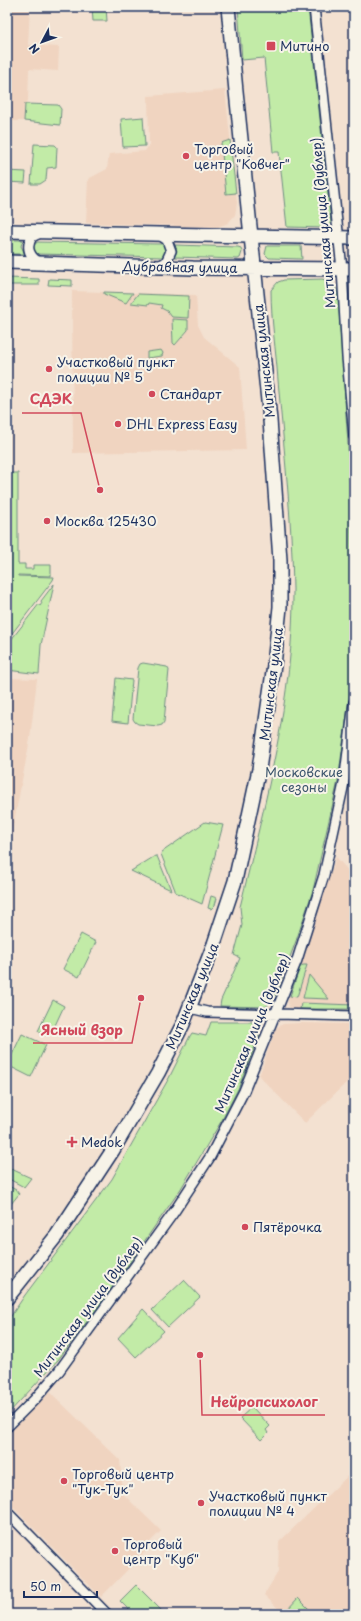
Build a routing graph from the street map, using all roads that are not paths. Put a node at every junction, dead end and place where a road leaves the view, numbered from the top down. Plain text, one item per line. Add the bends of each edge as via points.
1 (228, 7) edge
2 (314, 7) edge
3 (7, 231) edge
4 (44, 232) junction
5 (157, 234) junction
6 (252, 236) junction
7 (339, 237) junction
8 (354, 238) edge
9 (7, 262) edge
10 (42, 264) junction
11 (156, 267) junction
12 (255, 269) junction
13 (348, 269) edge
14 (354, 436) edge
15 (354, 703) edge
16 (190, 1008) junction
17 (274, 1015) junction
18 (354, 1016) edge
19 (7, 1298) edge
20 (7, 1427) edge
21 (7, 1512) edge
22 (108, 1614) edge

1 - 6 main road, Митинская улица
2 - 7 street, Митинская улица (дублер)
3 - 4 main road
4 - 5 main road
4 - 10 street via 32,237 29,246 34,259
5 - 6 main road
5 - 11 street via 167,240 171,251 166,262
6 - 7 main road
6 - 12 main road, Митинская улица
7 - 8 main road
7 - 13 street, Митинская улица (дублер)
9 - 10 main road, Дубравная улица
10 - 11 main road, Дубравная улица
11 - 12 main road, Дубравная улица
12 - 13 main road, Дубравная улица
12 - 16 main road, Митинская улица via 277,498 280,607 268,716 248,826 231,895
13 - 14 street, Митинская улица (дублер) via 347,357
15 - 17 street, Митинская улица (дублер) via 344,782 324,875 297,960
16 - 17 street via 206,1012
16 - 19 main road, Митинская улица via 158,1073 113,1150 57,1235
17 - 18 street
17 - 20 street, Митинская улица (дублер) via 233,1115 180,1204 59,1371
21 - 22 street

